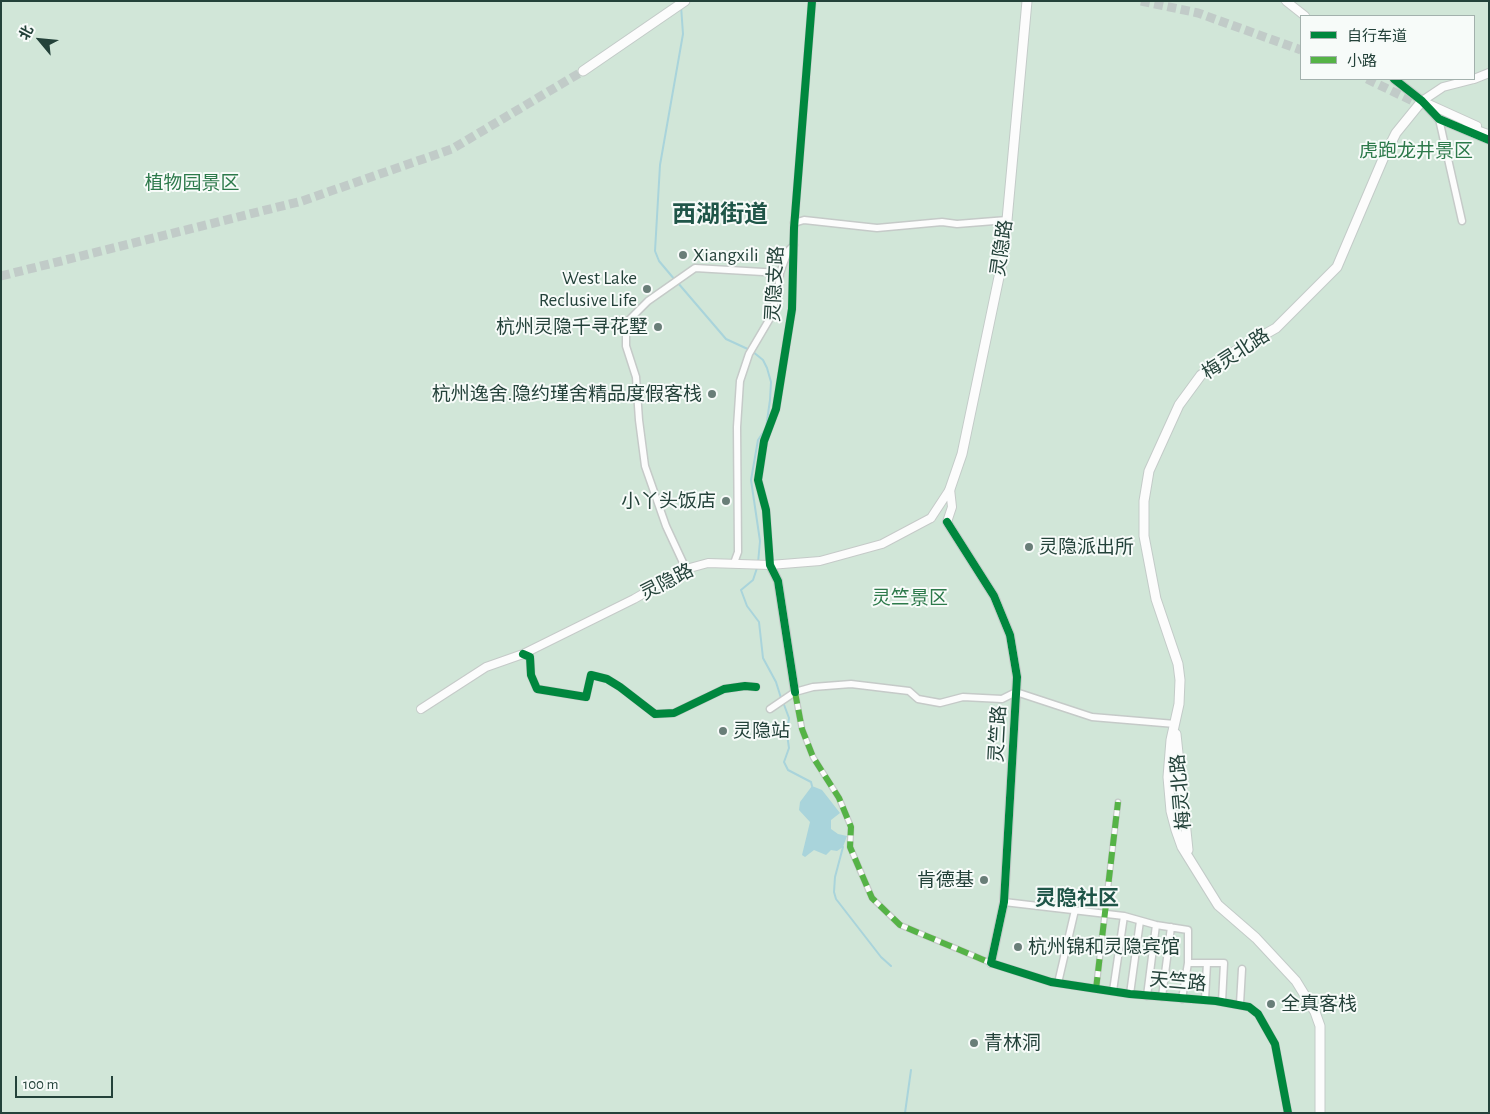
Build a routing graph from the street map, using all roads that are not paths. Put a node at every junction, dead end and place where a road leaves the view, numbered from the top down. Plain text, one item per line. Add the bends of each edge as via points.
1 (685, 1) edge
2 (812, 1) edge
3 (1027, 1) edge
4 (1286, 1) edge
5 (1304, 15) edge
6 (583, 71) tunnel mouth
7 (1489, 73) edge
8 (1475, 79) edge
9 (1395, 80) edge
10 (1470, 80) edge
11 (1422, 101) junction
12 (1439, 119) junction
13 (1467, 127) tunnel mouth
14 (1489, 130) edge
15 (1489, 135) edge
16 (1489, 140) edge
17 (1007, 220) junction
18 (1462, 221) dead end
19 (794, 223) junction
20 (794, 245) junction
21 (780, 273) junction
22 (950, 489) junction
23 (931, 518) junction
24 (947, 522) junction
25 (734, 564) junction
26 (768, 564) junction
27 (686, 569) junction
28 (523, 654) junction
29 (756, 687) dead end
30 (795, 692) junction
31 (1016, 692) junction
32 (421, 709) dead end
33 (770, 709) dead end
34 (1175, 724) junction
35 (1118, 802) dead end
36 (1190, 860) junction
37 (1004, 902) junction
38 (1075, 910) junction
39 (1106, 914) junction
40 (1124, 916) junction
41 (1140, 921) junction
42 (1156, 925) junction
43 (1171, 927) junction
44 (991, 963) junction
45 (1188, 963) junction
46 (1207, 963) junction
47 (1242, 970) dead end
48 (1058, 983) junction
49 (1096, 989) junction
50 (1114, 991) junction
51 (1130, 994) junction
52 (1147, 996) junction
53 (1162, 997) junction
54 (1182, 998) junction
55 (1205, 1000) junction
56 (1222, 1002) junction
57 (1240, 1004) junction
58 (1288, 1113) edge
59 (1320, 1113) edge

1 - 6 main road
2 - 19 street, 灵隐支路
3 - 17 main road, 灵隐路
4 - 5 street
7 - 8 street, 梅灵北路
9 - 11 street
10 - 11 street, 梅灵北路 via 1443,87
11 - 12 street
11 - 14 street
11 - 34 main road, 梅灵北路 via 1396,133 1336,267 1276,328 1225,357 1201,375 1179,405 1150,471 1144,501 1144,536 1156,599 1178,664 1179,704
12 - 16 street
12 - 18 street
13 - 15 main road
17 - 19 street via 877,228 804,220
17 - 22 main road, 灵隐路 via 1004,253 962,454
19 - 20 street, 灵隐支路
20 - 21 street via 788,251
20 - 26 street, 灵隐支路 via 794,282 788,333 776,409 764,441 758,480 766,510
21 - 25 street via 769,320 749,354 740,381 738,552
21 - 27 street via 695,268 637,310 629,320 626,346 636,377 638,420 649,481
22 - 23 street
22 - 24 street via 952,507
23 - 24 street
23 - 26 street, 灵隐路 via 882,544 820,561
24 - 31 street, 灵竺路 via 994,596 1010,635
25 - 26 street, 灵隐路
25 - 27 street, 灵隐路 via 708,563
26 - 30 street via 778,581
27 - 28 street, 灵隐路 via 634,599
28 - 29 street via 530,656 531,675 537,688 586,697 591,675 620,687 655,714 674,713 724,690
28 - 32 street, 灵隐路 via 486,668
30 - 31 street via 851,684 909,691 918,699 940,703 963,697 1002,698
30 - 33 street
30 - 44 street via 802,729 813,757 839,798 850,827 850,847 872,898 900,925
31 - 34 street via 1092,717
31 - 37 street, 灵竺路
34 - 36 main road, 梅灵北路 via 1182,815
34 - 36 main road, 梅灵北路 via 1168,794 1176,830
35 - 39 street
36 - 59 main road, 梅灵北路 via 1218,905 1262,946 1303,999 1319,1049
37 - 38 street
37 - 44 street, 灵竺路
38 - 39 street
38 - 48 street
39 - 40 street
39 - 49 street
40 - 41 street
40 - 50 street
41 - 42 street
41 - 51 street
42 - 43 street
42 - 52 street
43 - 45 street via 1188,930
43 - 53 street
44 - 48 street, 天竺路
45 - 46 street
45 - 54 street
46 - 55 street
46 - 56 street via 1224,963
47 - 57 street
48 - 49 street, 天竺路
49 - 50 street, 天竺路
50 - 51 street, 天竺路
51 - 52 street, 天竺路
52 - 53 street, 天竺路
53 - 54 street, 天竺路
54 - 55 street, 天竺路
55 - 56 street, 天竺路
56 - 57 street, 天竺路
57 - 58 street, 天竺路 via 1258,1014 1275,1044

